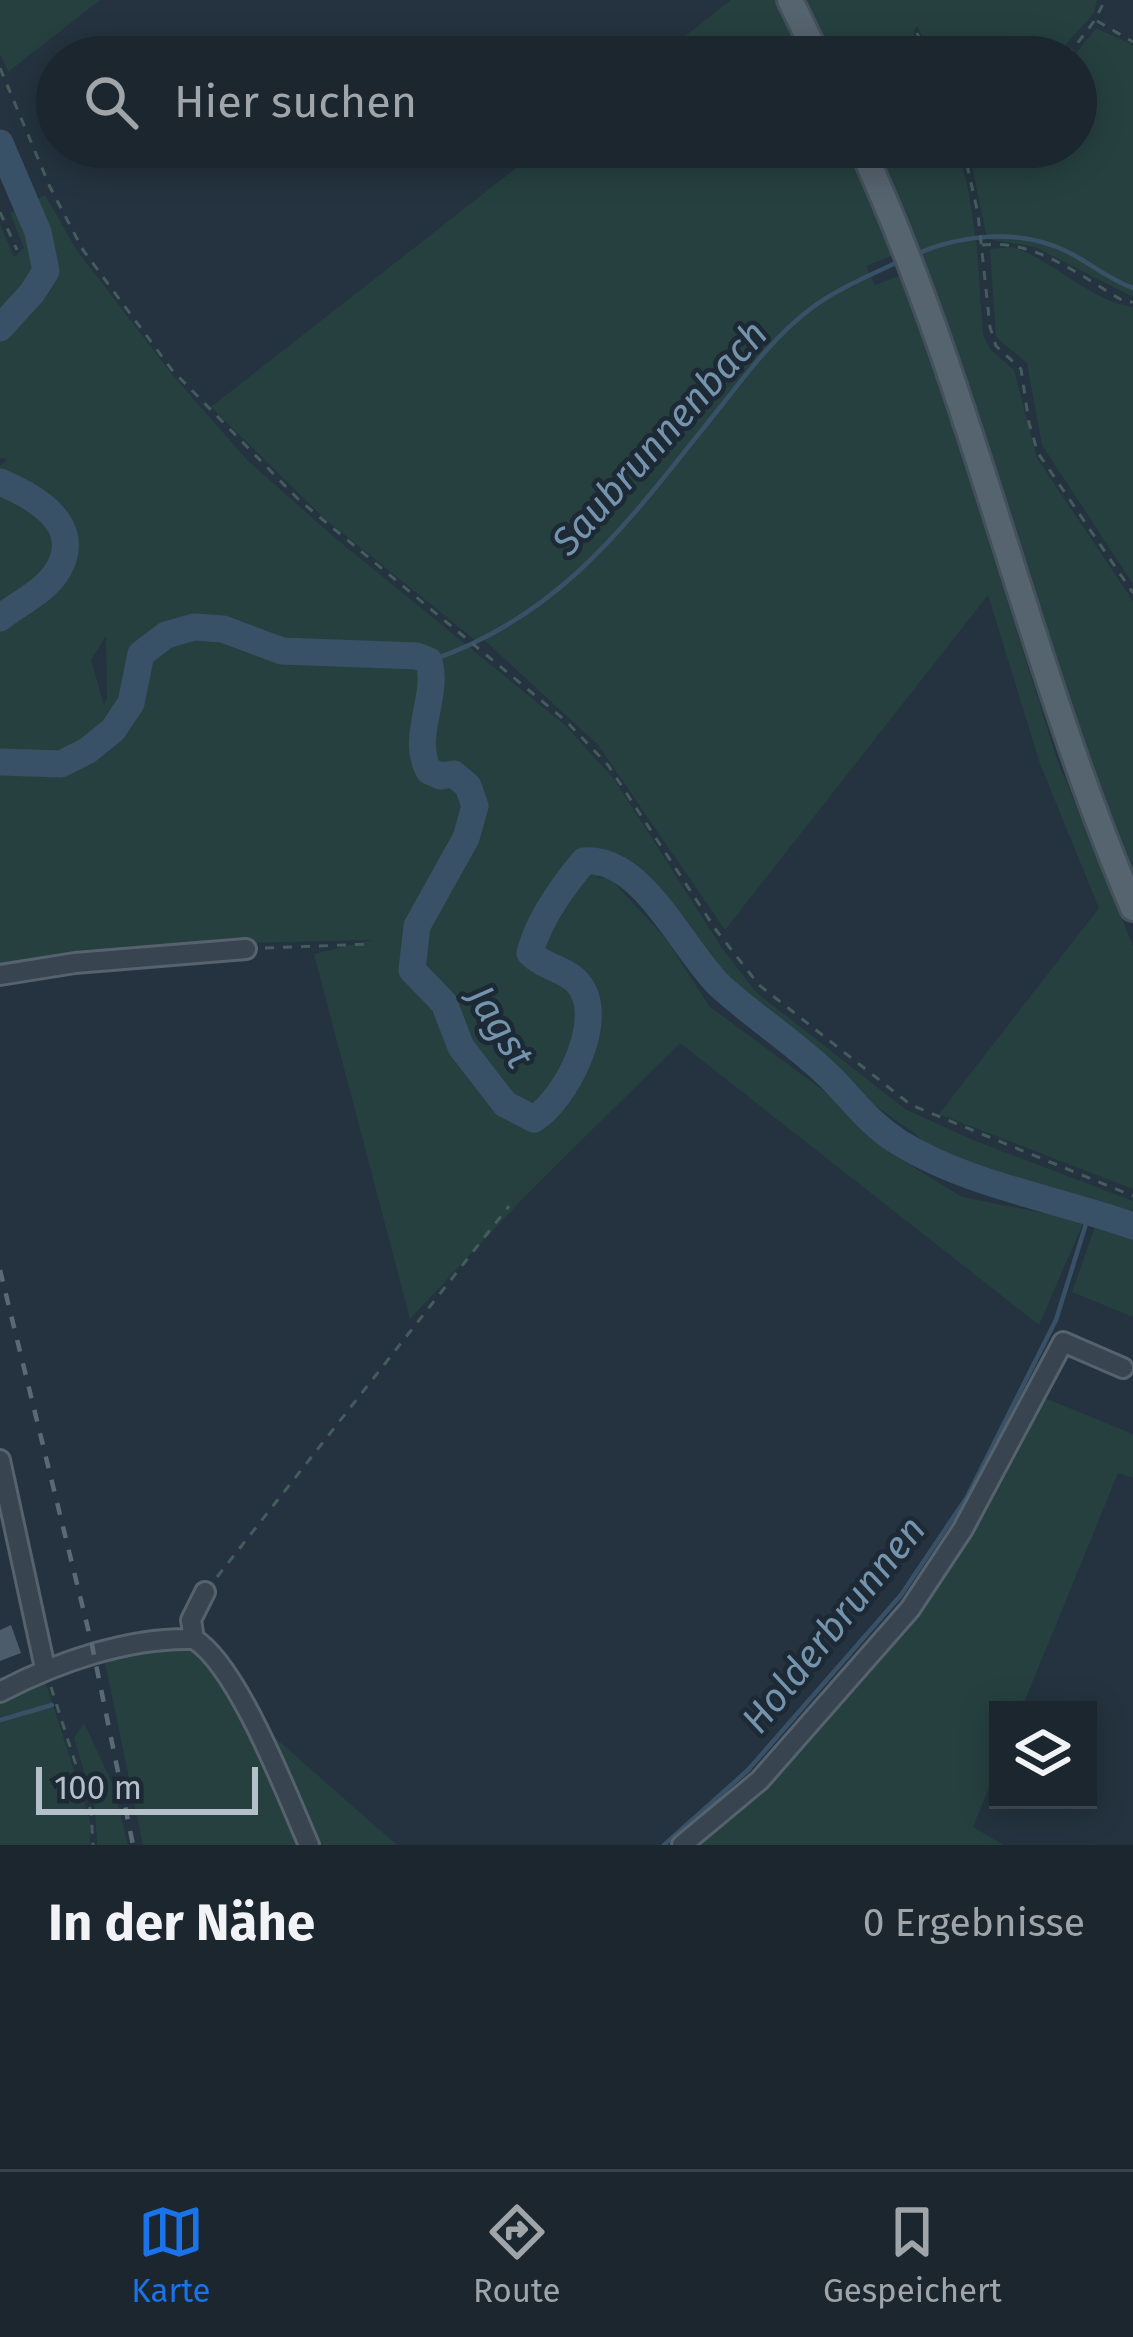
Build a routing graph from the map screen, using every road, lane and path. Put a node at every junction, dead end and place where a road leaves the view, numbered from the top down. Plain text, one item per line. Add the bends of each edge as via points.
1 (790, 0) edge
2 (1105, 0) edge
3 (1095, 20) junction
4 (917, 33) dead end
5 (808, 36) edge
6 (918, 36) edge
7 (1083, 36) edge
8 (1133, 42) edge
9 (0, 68) edge
10 (36, 154) edge
11 (42, 168) edge
12 (870, 168) edge
13 (968, 168) edge
14 (0, 212) edge
15 (981, 245) junction
16 (17, 250) dead end
17 (1133, 302) edge
18 (1133, 593) edge
19 (1133, 908) edge
20 (371, 944) dead end
21 (246, 949) joint
22 (0, 975) edge
23 (1133, 1196) edge
24 (509, 1206) dead end
25 (1123, 1369) dead end
26 (0, 1460) edge
27 (206, 1592) joint
28 (194, 1639) junction
29 (46, 1668) junction
30 (0, 1692) edge
31 (93, 1845) edge
32 (309, 1845) edge
33 (682, 1845) edge

1 - 5 main road
2 - 3 path
3 - 7 path
3 - 8 path
4 - 6 path
9 - 10 path
11 - 23 path via 83,250 172,370 299,500 566,721 608,765 759,985 911,1105
12 - 19 main road
13 - 15 path
14 - 16 path
15 - 17 path via 1036,250
15 - 18 path via 990,328 996,346 1021,369 1038,453
20 - 21 path
21 - 22 street
24 - 27 path
25 - 33 street via 1063,1342 963,1529 910,1609 760,1780
26 - 29 street
27 - 28 street via 191,1620
28 - 29 street
28 - 32 street via 235,1688
29 - 30 street
29 - 31 path via 92,1812

